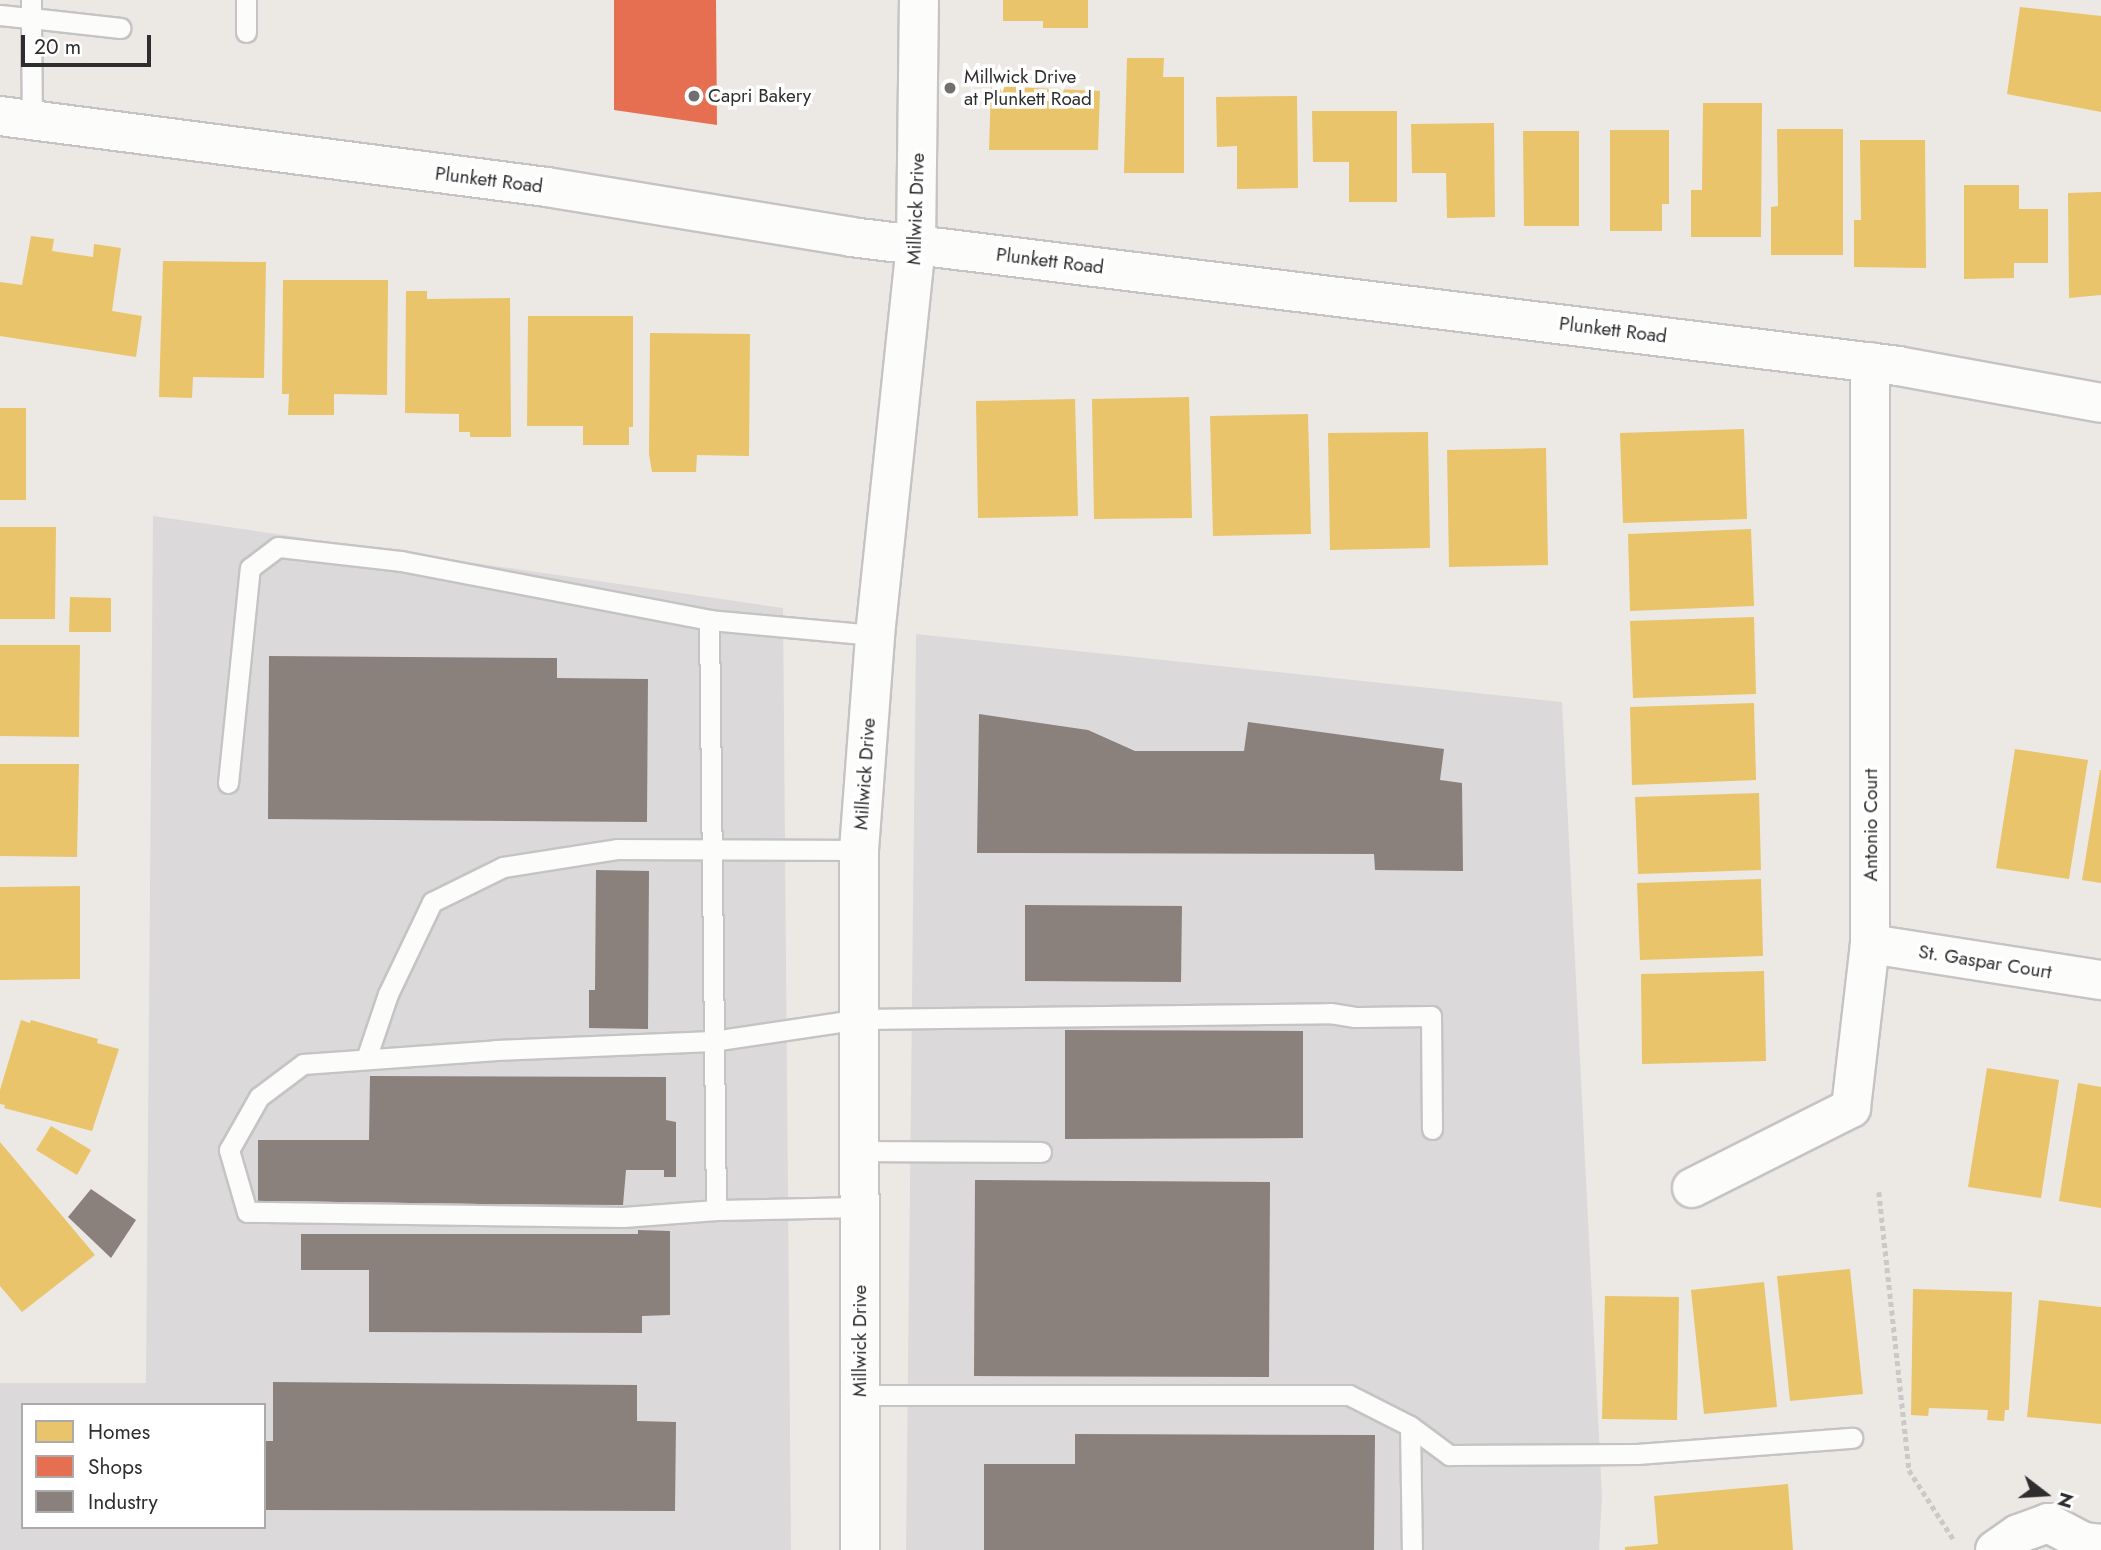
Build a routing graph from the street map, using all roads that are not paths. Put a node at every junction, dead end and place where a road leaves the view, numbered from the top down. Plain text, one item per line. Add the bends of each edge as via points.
1 (246, 0) edge
2 (919, 0) edge
3 (31, 9) edge
4 (0, 15) edge
5 (120, 28) dead end
6 (246, 32) dead end
7 (16, 118) edge
8 (916, 243) junction
9 (1871, 362) junction
10 (2101, 403) edge
11 (709, 620) junction
12 (876, 635) junction
13 (228, 783) dead end
14 (710, 850) junction
15 (859, 850) junction
16 (1870, 944) junction
17 (2101, 980) edge
18 (860, 1019) junction
19 (713, 1041) junction
20 (366, 1059) junction
21 (1432, 1129) dead end
22 (860, 1151) junction
23 (1041, 1152) dead end
24 (1692, 1188) dead end
25 (860, 1207) junction
26 (716, 1210) junction
27 (860, 1395) junction
28 (1410, 1426) junction
29 (1852, 1438) dead end
30 (2101, 1544) edge
31 (860, 1550) edge
32 (1412, 1550) edge
33 (1995, 1550) edge

1 - 6 lane
2 - 8 street, Millwick Drive
3 - 4 lane
3 - 5 lane
3 - 7 lane
7 - 8 street, Plunkett Road via 547,187 764,225
8 - 9 street, Plunkett Road
8 - 12 street, Millwick Drive
9 - 10 street, Plunkett Road
9 - 16 street, Antonio Court
11 - 12 lane
11 - 13 lane via 401,561 278,547 250,568
11 - 14 lane
12 - 15 street, Millwick Drive
14 - 15 lane
14 - 19 lane
14 - 20 lane via 617,849 503,867 432,902 388,994
15 - 18 street, Millwick Drive
16 - 17 street, St. Gaspar Court
16 - 24 street, Antonio Court via 1851,1108
18 - 19 lane
18 - 21 lane via 1330,1013 1431,1016
18 - 22 street, Millwick Drive
19 - 20 lane
19 - 26 lane
20 - 26 lane via 303,1064 259,1097 229,1150 247,1212 623,1217
22 - 23 lane
22 - 25 street, Millwick Drive
25 - 26 lane
25 - 27 street, Millwick Drive
27 - 28 lane via 1349,1395
27 - 31 street, Millwick Drive
28 - 29 lane via 1448,1455 1637,1454
28 - 32 lane
30 - 33 street via 2083,1542 2048,1523 2018,1534

